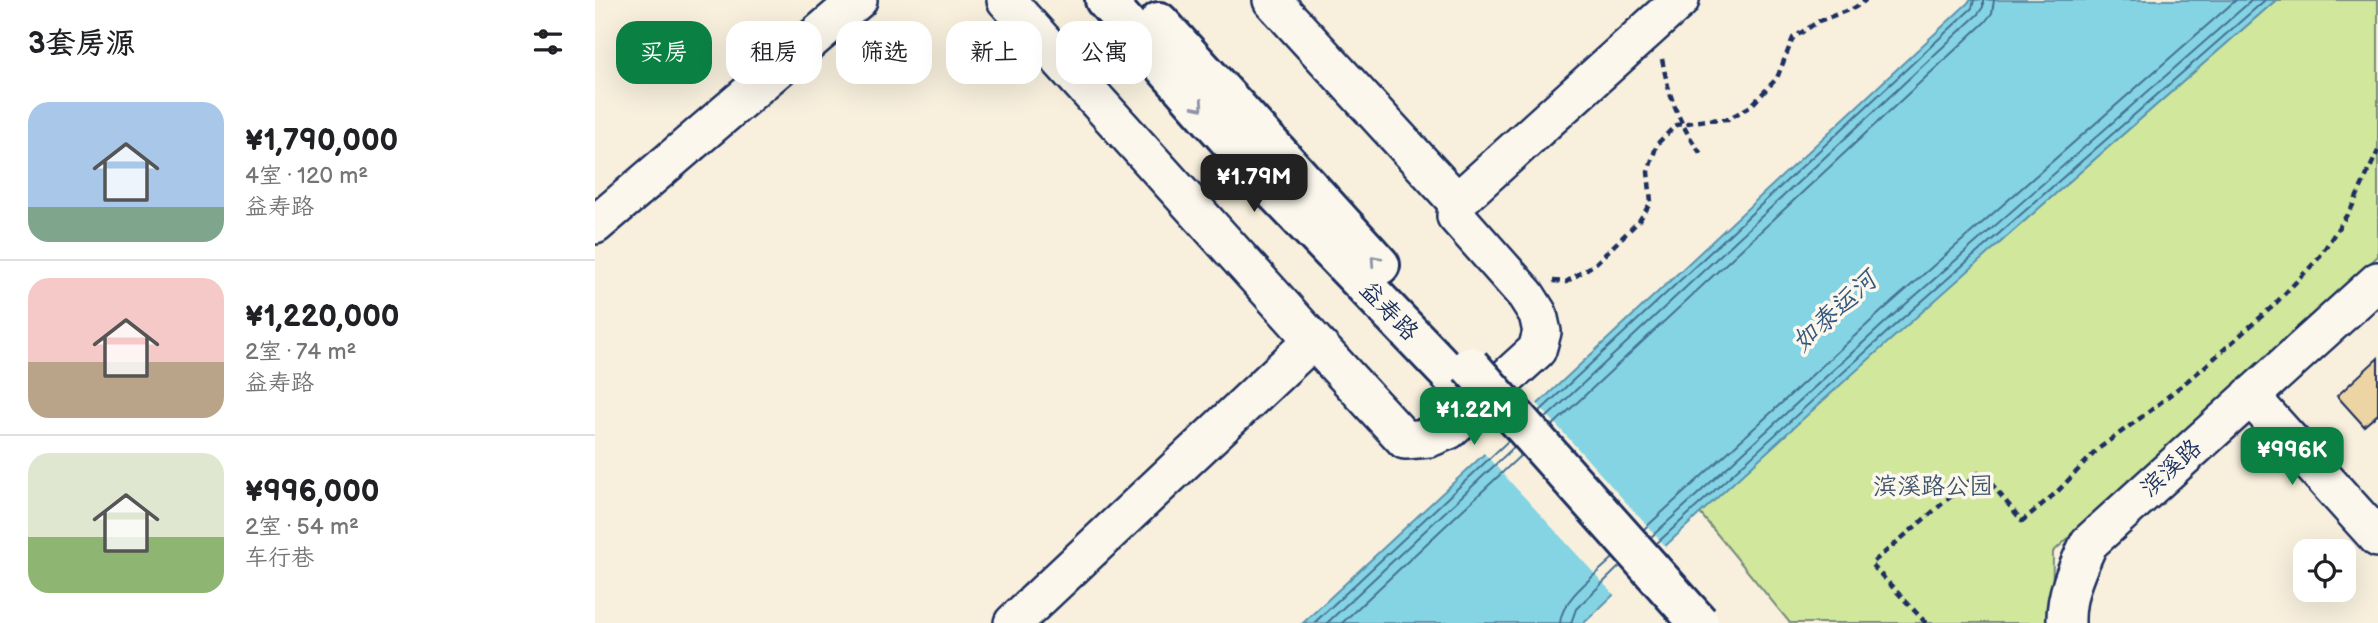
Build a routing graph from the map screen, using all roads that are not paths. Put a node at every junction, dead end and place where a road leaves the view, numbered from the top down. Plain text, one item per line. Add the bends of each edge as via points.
1 (857, 0) edge
2 (1006, 0) edge
3 (1105, 0) edge
4 (1140, 0) edge
5 (1272, 0) edge
6 (1670, 6) edge
7 (1457, 202) junction
8 (595, 225) edge
9 (2378, 281) edge
10 (1313, 340) junction
11 (1462, 373) junction
12 (2250, 396) junction
13 (2378, 538) edge
14 (1013, 623) edge
15 (1672, 623) edge
16 (1699, 623) edge
17 (2066, 623) edge

1 - 8 street
2 - 10 street
3 -> 11 main road, 益寿路 via 1275,192
11 -> 4 main road, 益寿路
5 - 7 street
6 - 7 street
7 - 10 street via 1456,216 1538,314 1542,332 1537,350 1449,430 1405,440
9 - 12 street, 滨溪路
10 - 14 street
11 - 15 main road, 益寿路
11 - 16 main road, 益寿路, bridge
12 - 13 street
12 - 17 street, 滨溪路 via 2089,543 2073,576

